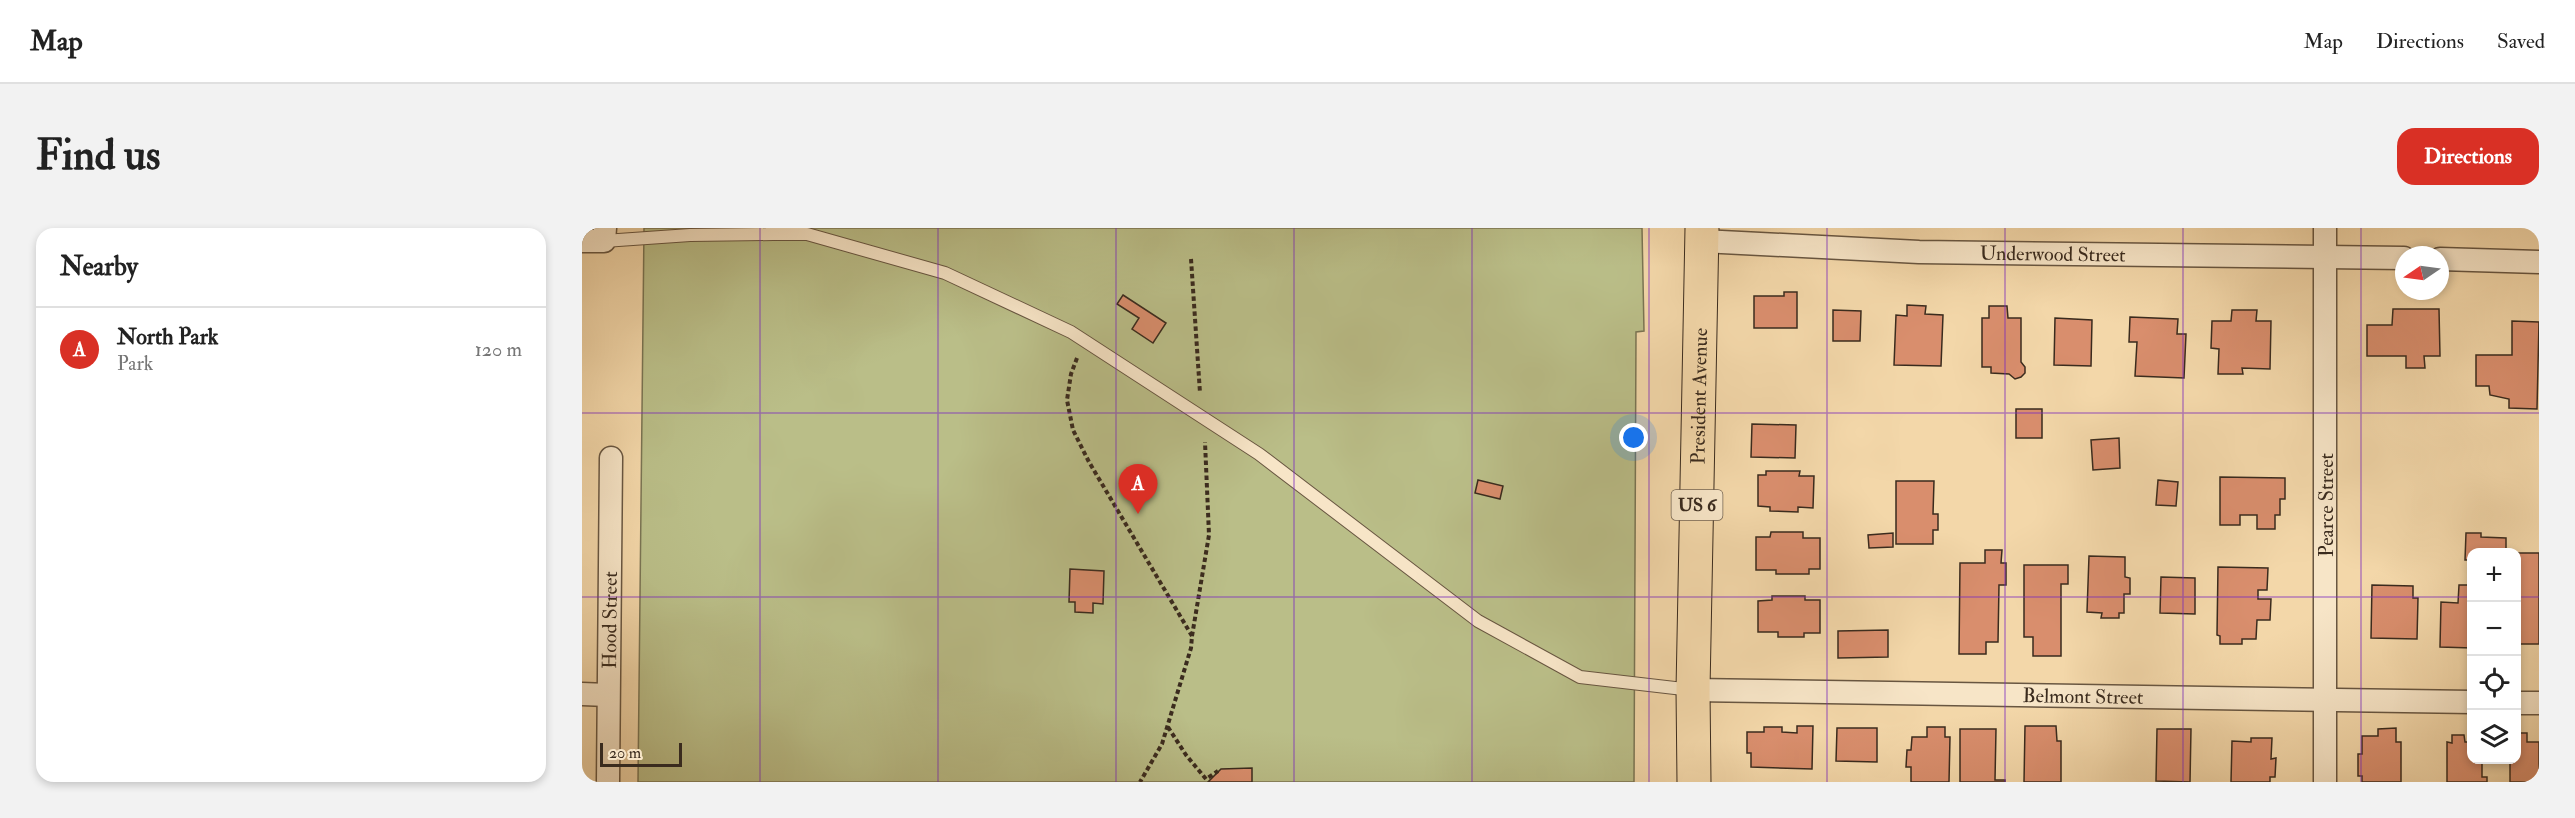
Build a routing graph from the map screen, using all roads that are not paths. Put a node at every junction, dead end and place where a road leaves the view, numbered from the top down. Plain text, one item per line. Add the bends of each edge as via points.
1 (2325, 228) edge
2 (773, 231) edge
3 (605, 235) edge
4 (1702, 235) edge
5 (582, 242) edge
6 (2325, 256) junction
7 (2395, 258) edge
8 (2449, 259) edge
9 (2539, 262) edge
10 (610, 458) dead end
11 (1693, 690) junction
12 (582, 694) edge
13 (607, 695) junction
14 (2326, 699) junction
15 (2467, 702) edge
16 (2521, 703) edge
17 (2539, 703) edge
18 (608, 782) edge
19 (1694, 782) edge
20 (2325, 782) edge

1 - 6 street, Pearce Street
2 - 3 lane
2 - 11 lane via 807,234 945,273 1071,332 1259,454 1478,621 1580,677
3 - 5 street
4 - 6 street, Underwood Street via 1919,252
4 - 11 main road, President Avenue / US 6
6 - 7 street, Underwood Street
6 - 14 street, Pearce Street
8 - 9 street
10 - 13 street, Hood Street
11 - 14 street, Belmont Street
11 - 19 main road, President Avenue / US 6
12 - 13 street
13 - 18 street, Hood Street
14 - 15 street, Belmont Street
14 - 20 street, Pearce Street
16 - 17 street

